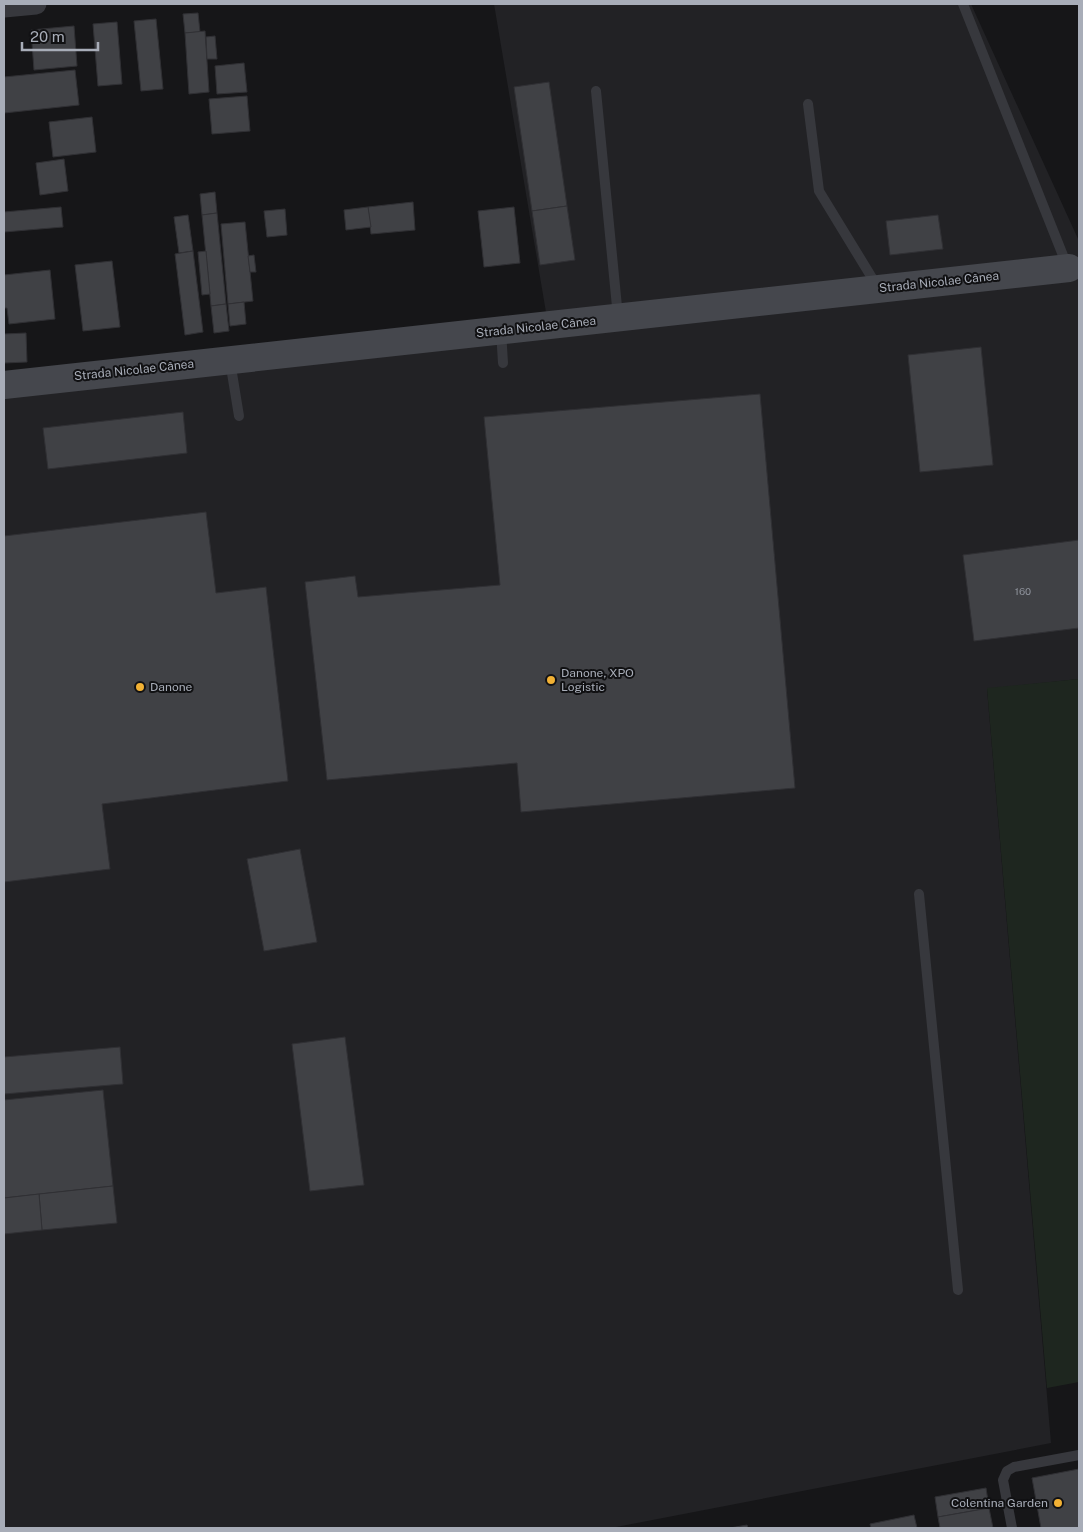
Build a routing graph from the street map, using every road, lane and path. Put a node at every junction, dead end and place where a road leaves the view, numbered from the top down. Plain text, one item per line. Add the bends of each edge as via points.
1 (36, 4) edge
2 (963, 4) edge
3 (4, 7) edge
4 (596, 90) dead end
5 (808, 104) dead end
6 (1069, 268) joint
7 (878, 289) junction
8 (619, 318) junction
9 (501, 330) junction
10 (230, 360) junction
11 (503, 362) dead end
12 (4, 385) edge
13 (238, 416) dead end
14 (919, 894) dead end
15 (958, 1290) dead end
16 (1079, 1455) edge
17 (1012, 1528) edge

1 - 3 street
2 - 6 lane
4 - 8 lane
5 - 7 lane via 819,191
6 - 7 street, Strada Nicolae Cânea
7 - 8 street, Strada Nicolae Cânea
8 - 9 street, Strada Nicolae Cânea
9 - 10 street, Strada Nicolae Cânea
9 - 11 lane
10 - 12 street, Strada Nicolae Cânea
10 - 13 lane
14 - 15 lane
16 - 17 lane via 1014,1467 1007,1472 1003,1480

